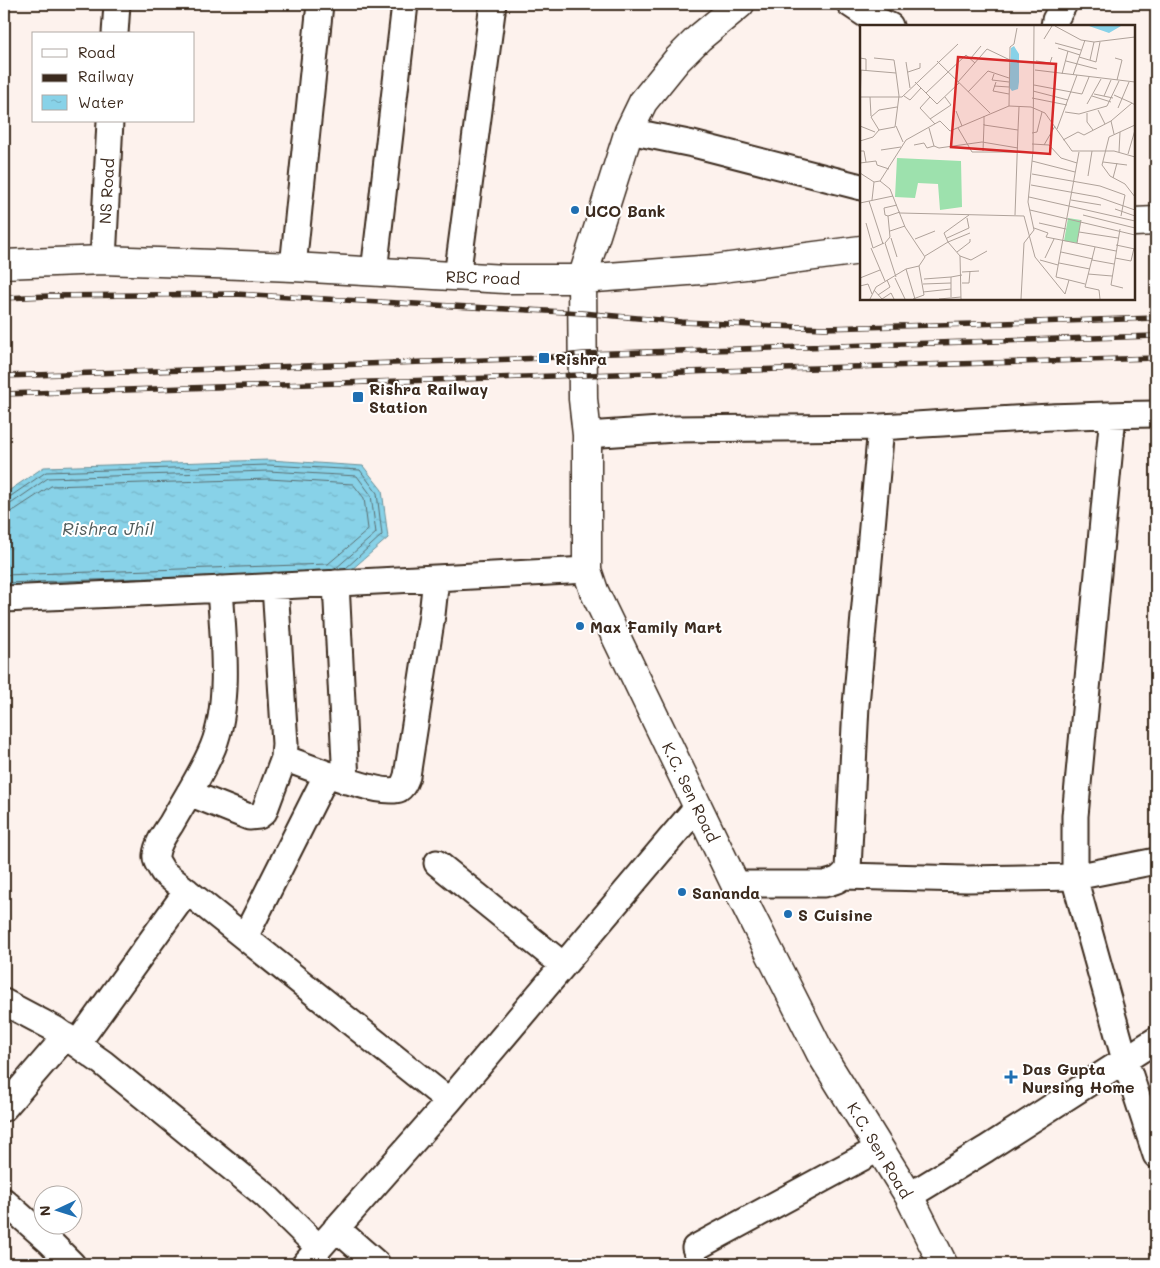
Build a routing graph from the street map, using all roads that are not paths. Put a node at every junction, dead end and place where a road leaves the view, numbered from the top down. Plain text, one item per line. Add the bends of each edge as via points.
1 (116, 4) edge
2 (320, 4) edge
3 (405, 4) edge
4 (493, 4) edge
5 (740, 4) edge
6 (850, 4) edge
7 (1064, 4) edge
8 (888, 25) edge
9 (1054, 25) edge
10 (115, 32) edge
11 (110, 122) edge
12 (628, 131) junction
13 (860, 187) edge
14 (1156, 221) edge
15 (1135, 222) edge
16 (860, 250) edge
17 (103, 260) junction
18 (4, 264) edge
19 (293, 267) junction
20 (374, 272) junction
21 (457, 277) junction
22 (582, 279) junction
23 (1156, 414) edge
24 (1113, 415) junction
25 (880, 427) junction
26 (586, 435) junction
27 (587, 570) junction
28 (436, 578) junction
29 (336, 583) junction
30 (276, 586) junction
31 (220, 589) junction
32 (4, 599) edge
33 (284, 758) junction
34 (337, 778) junction
35 (188, 792) junction
36 (698, 806) junction
37 (1156, 861) edge
38 (437, 863) dead end
39 (843, 876) junction
40 (1075, 877) junction
41 (735, 884) junction
42 (187, 891) junction
43 (245, 937) junction
44 (563, 965) junction
45 (4, 1002) edge
46 (72, 1040) junction
47 (1156, 1040) edge
48 (1125, 1060) junction
49 (449, 1101) junction
50 (6, 1102) edge
51 (880, 1148) junction
52 (1156, 1155) edge
53 (909, 1196) junction
54 (4, 1201) edge
55 (336, 1228) junction
56 (695, 1248) dead end
57 (312, 1256) edge
58 (72, 1264) edge
59 (377, 1264) edge
60 (943, 1264) edge

1 - 10 street
2 - 19 street
3 - 20 street
4 - 21 street
5 - 12 street, K.C. Sen Road via 677,60 643,102
6 - 8 street
7 - 9 street
11 - 17 street, NS Road
12 - 13 street via 693,144
12 - 22 street, K.C. Sen Road
14 - 15 street
16 - 22 street, RBC road via 714,269
17 - 18 street, RBC road
17 - 19 street, RBC road
19 - 20 street, RBC road
20 - 21 street, RBC road
21 - 22 street, RBC road
22 - 26 street, K.C. Sen Road
23 - 24 street
24 - 25 street
24 - 40 street via 1075,816
25 - 26 street via 675,430
25 - 39 street via 856,705 849,858 848,869
26 - 27 street, K.C. Sen Road
27 - 28 street
27 - 36 street, K.C. Sen Road via 594,591
28 - 29 street
28 - 34 street via 404,785 387,790
29 - 30 street
29 - 34 street
30 - 31 street
30 - 33 street
31 - 32 street
31 - 35 street via 223,700 213,748
33 - 34 street
33 - 35 street via 264,812 259,816 249,818
34 - 43 street
35 - 42 street via 163,836 156,856 164,872
36 - 41 street, K.C. Sen Road
36 - 44 street
37 - 40 street
38 - 44 street
39 - 40 street
39 - 41 street via 824,884
40 - 48 street
41 - 51 street, K.C. Sen Road via 821,1054
42 - 43 street
42 - 46 street
43 - 49 street
44 - 49 street
45 - 46 street
46 - 50 street
46 - 57 street via 265,1195
47 - 48 street
48 - 52 street
48 - 53 street
49 - 55 street
51 - 53 street, K.C. Sen Road
51 - 56 street
53 - 60 street, K.C. Sen Road
54 - 58 street
55 - 57 street
55 - 59 street

